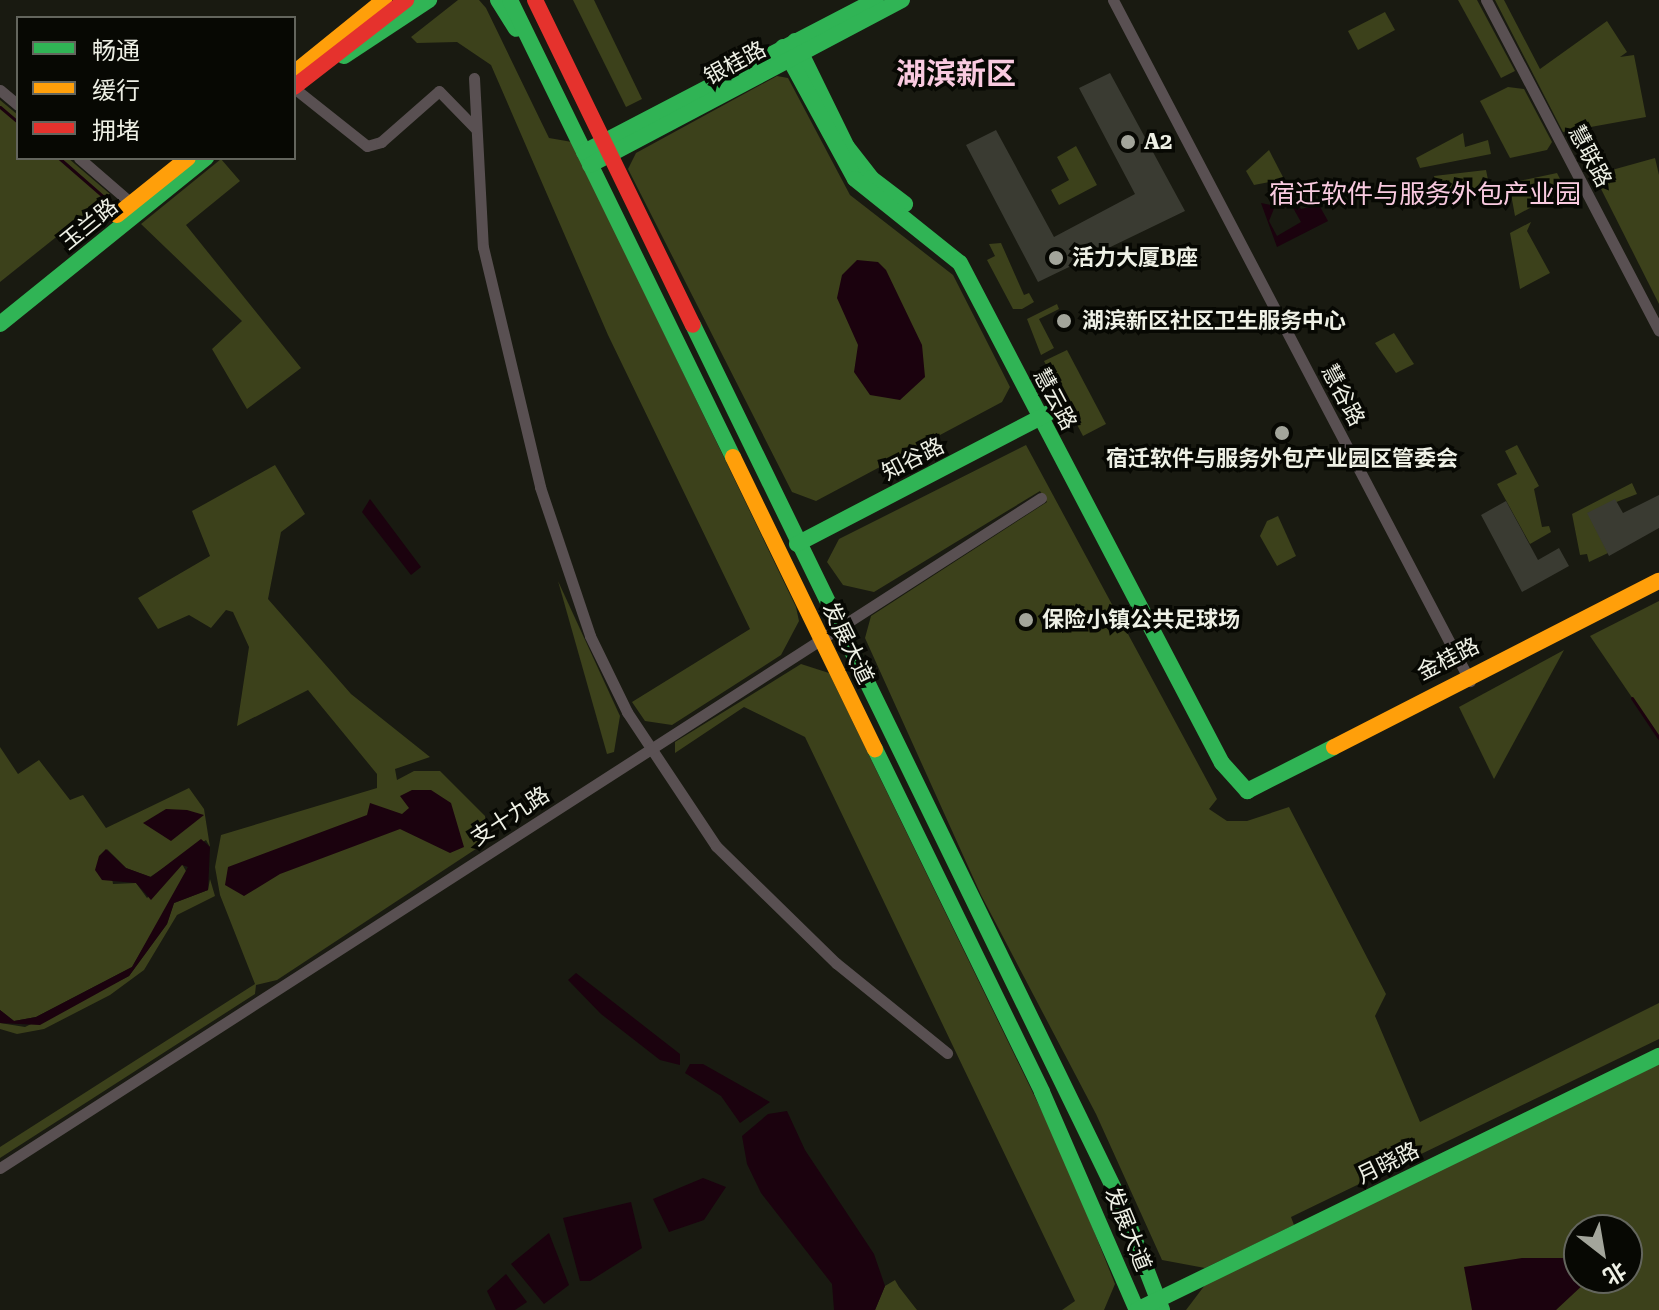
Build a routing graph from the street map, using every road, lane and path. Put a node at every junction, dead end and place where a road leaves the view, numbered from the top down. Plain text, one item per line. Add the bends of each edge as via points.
1 (369, 0) edge
2 (384, 0) edge
3 (406, 0) edge
4 (429, 0) edge
5 (498, 0) edge
6 (510, 0) edge
7 (538, 0) edge
8 (876, 0) edge
9 (902, 0) edge
10 (1113, 0) edge
11 (1486, 0) edge
12 (792, 50) junction
13 (317, 61) junction
14 (296, 72) edge
15 (474, 78) dead end
16 (296, 86) edge
17 (0, 90) edge
18 (296, 90) edge
19 (557, 96) junction
20 (16, 103) edge
21 (476, 129) junction
22 (606, 149) junction
23 (587, 158) junction
24 (81, 160) edge
25 (186, 160) edge
26 (203, 160) edge
27 (136, 207) junction
28 (0, 309) edge
29 (0, 324) edge
30 (1659, 331) edge
31 (1042, 411) junction
32 (1041, 498) dead end
33 (794, 540) junction
34 (1659, 573) edge
35 (1659, 581) edge
36 (838, 629) junction
37 (822, 639) junction
38 (1468, 677) junction
39 (650, 749) junction
40 (1258, 786) joint
41 (947, 1053) dead end
42 (1659, 1056) edge
43 (0, 1168) edge
44 (1160, 1305) edge
45 (1137, 1310) edge

1 - 13 street
2 - 13 street
3 - 13 street
4 - 13 street via 368,45
5 - 19 street
6 - 19 street, 发展大道
7 - 22 street, 发展大道
8 - 12 street, 银桂路
9 - 12 street, 银桂路
10 - 38 street, 慧谷路
11 - 30 street, 慧联路
12 - 22 street, 银桂路
12 - 31 street, 慧云路 via 860,165 964,252
13 - 14 street
13 - 16 street
15 - 21 street
17 - 20 street
18 - 21 street via 367,146 381,142 439,91
19 - 23 street, 发展大道
21 - 39 street via 483,247 540,487 590,636
22 - 23 street, 银桂路
22 - 33 street, 发展大道
23 - 37 street, 发展大道
24 - 27 street
25 - 27 street, 玉兰路
26 - 27 street, 玉兰路
27 - 28 street, 玉兰路
27 - 29 street, 玉兰路
31 - 33 street, 知谷路
31 - 40 street, 慧云路 via 1229,761 1237,774
32 - 36 street, 支十九路
33 - 36 street, 发展大道
34 - 38 street, 金桂路
35 - 38 street, 金桂路
36 - 37 street, 支十九路
36 - 44 street, 发展大道 via 1119,1199
37 - 39 street, 支十九路
37 - 45 street, 发展大道 via 1042,1092
38 - 40 street, 金桂路
39 - 41 street via 738,872 836,963
39 - 43 street, 支十九路
42 - 44 street, 月晓路
44 - 45 street, 月晓路

